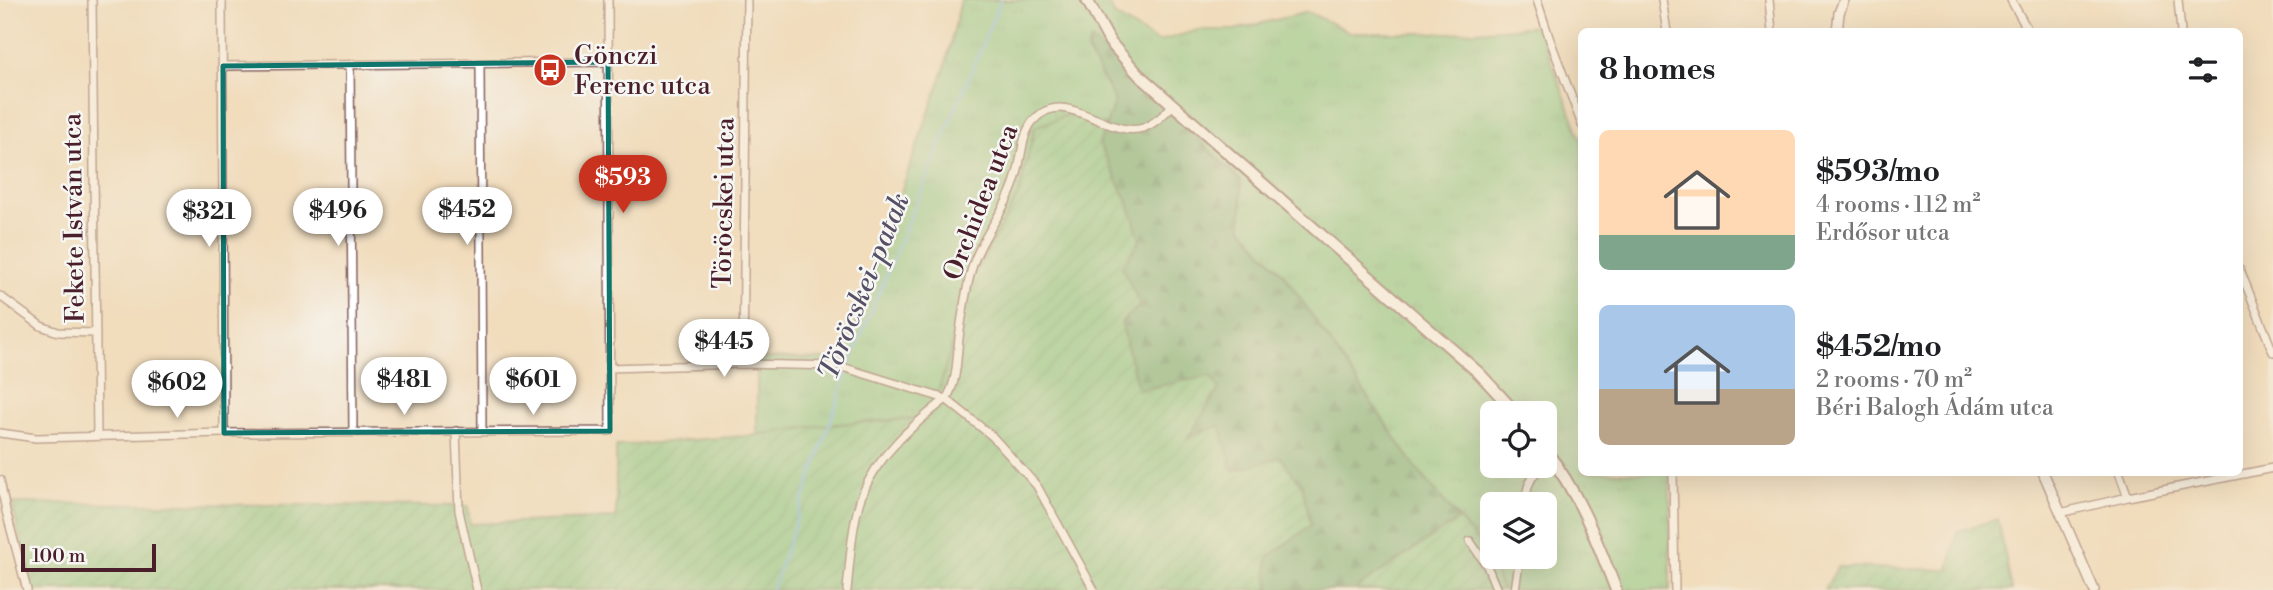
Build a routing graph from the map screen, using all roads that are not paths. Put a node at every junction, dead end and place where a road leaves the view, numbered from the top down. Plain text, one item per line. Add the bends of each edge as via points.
1 (92, 0) edge
2 (222, 0) edge
3 (608, 0) edge
4 (747, 0) edge
5 (1087, 0) edge
6 (1537, 0) edge
7 (1662, 0) edge
8 (1769, 0) edge
9 (1844, 0) edge
10 (2011, 0) edge
11 (2178, 0) edge
12 (1666, 28) edge
13 (1772, 28) edge
14 (1837, 28) edge
15 (2027, 28) edge
16 (2180, 28) edge
17 (608, 62) junction
18 (480, 64) junction
19 (350, 65) junction
20 (223, 66) junction
21 (1172, 105) junction
22 (1578, 114) edge
23 (2243, 277) edge
24 (0, 296) edge
25 (96, 332) junction
26 (2273, 352) edge
27 (743, 364) junction
28 (609, 368) junction
29 (946, 399) junction
30 (1505, 401) edge
31 (456, 431) junction
32 (482, 431) junction
33 (353, 432) junction
34 (0, 433) edge
35 (224, 433) junction
36 (97, 436) junction
37 (2273, 468) edge
38 (1557, 472) edge
39 (2243, 473) edge
40 (1672, 476) edge
41 (2045, 476) edge
42 (2120, 476) edge
43 (2221, 476) edge
44 (0, 480) edge
45 (2128, 497) junction
46 (2060, 513) junction
47 (1470, 541) dead end
48 (1518, 569) edge
49 (27, 590) edge
50 (477, 590) edge
51 (847, 590) edge
52 (1094, 590) edge
53 (1497, 590) edge
54 (1515, 590) edge
55 (1616, 590) edge
56 (1675, 590) edge
57 (2094, 590) edge

1 - 25 street, Fekete István utca
2 - 20 street
3 - 17 street
4 - 27 street, Töröcskei utca
5 - 21 main road via 1110,42
6 - 22 street
7 - 12 street
8 - 13 street
9 - 14 street
10 - 15 street
11 - 16 street
17 - 18 street
17 - 28 street
18 - 19 street
18 - 32 street
19 - 20 street
19 - 33 street
20 - 35 street
21 - 29 street, Orchidea utca via 1156,121 1126,130 1068,108 1055,108 1033,121 1009,197 971,270 955,380
21 - 30 main road via 1479,373
23 - 26 street
24 - 25 street via 41,326 58,332
25 - 36 street, Fekete István utca
27 - 28 street
27 - 29 street via 839,366
28 - 32 street via 610,431
29 - 51 street via 906,431 869,479 861,497
29 - 52 street via 992,436 1037,486
31 - 32 street
31 - 33 street
31 - 50 street via 459,511
33 - 35 street
34 - 36 street via 36,438
35 - 36 street
37 - 39 street
38 - 55 main road via 1596,537
40 - 56 street
41 - 46 street
42 - 45 street
43 - 45 street
44 - 49 street
45 - 46 street
46 - 57 street
47 - 53 street
48 - 54 street

